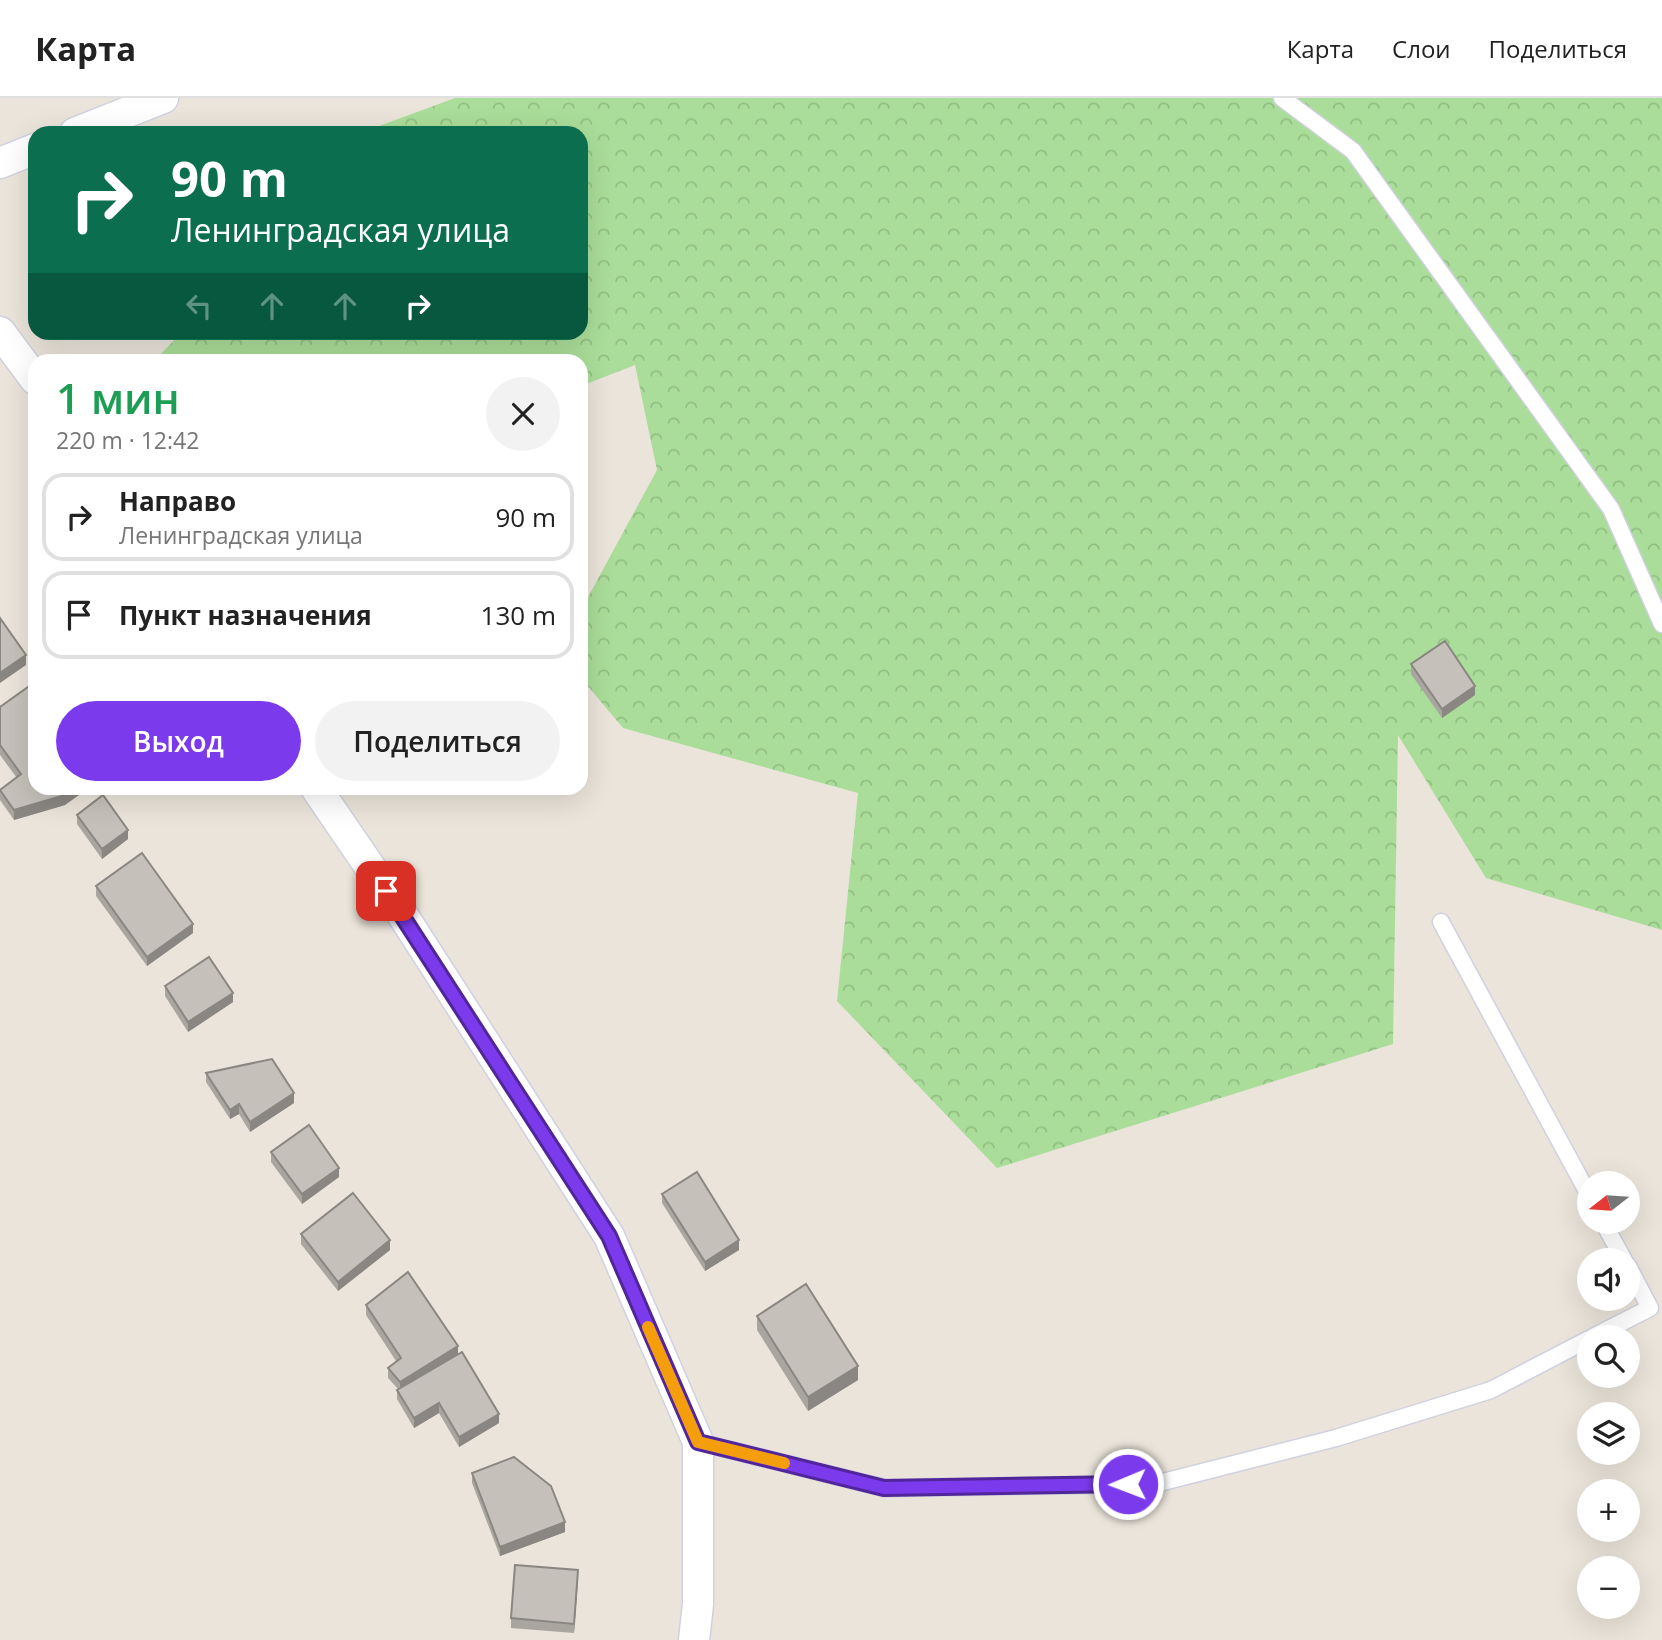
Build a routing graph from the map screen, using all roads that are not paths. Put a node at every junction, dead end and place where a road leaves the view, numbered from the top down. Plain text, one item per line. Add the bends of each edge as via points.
1 (163, 98) edge
2 (1282, 98) edge
3 (93, 126) edge
4 (28, 152) edge
5 (0, 163) edge
6 (0, 332) edge
7 (28, 370) edge
8 (1662, 624) edge
9 (321, 795) edge
10 (1441, 922) dead end
11 (1577, 1173) edge
12 (1640, 1289) edge
13 (1617, 1325) edge
14 (1577, 1345) edge
15 (698, 1442) junction
16 (694, 1640) edge

1 - 3 street
2 - 8 lane via 1353,150 1612,509
4 - 5 street
6 - 7 street
9 - 15 street via 609,1236
10 - 11 lane
12 - 13 lane via 1650,1308
14 - 15 lane via 1491,1390 1336,1438 1154,1483 884,1488
15 - 16 street

